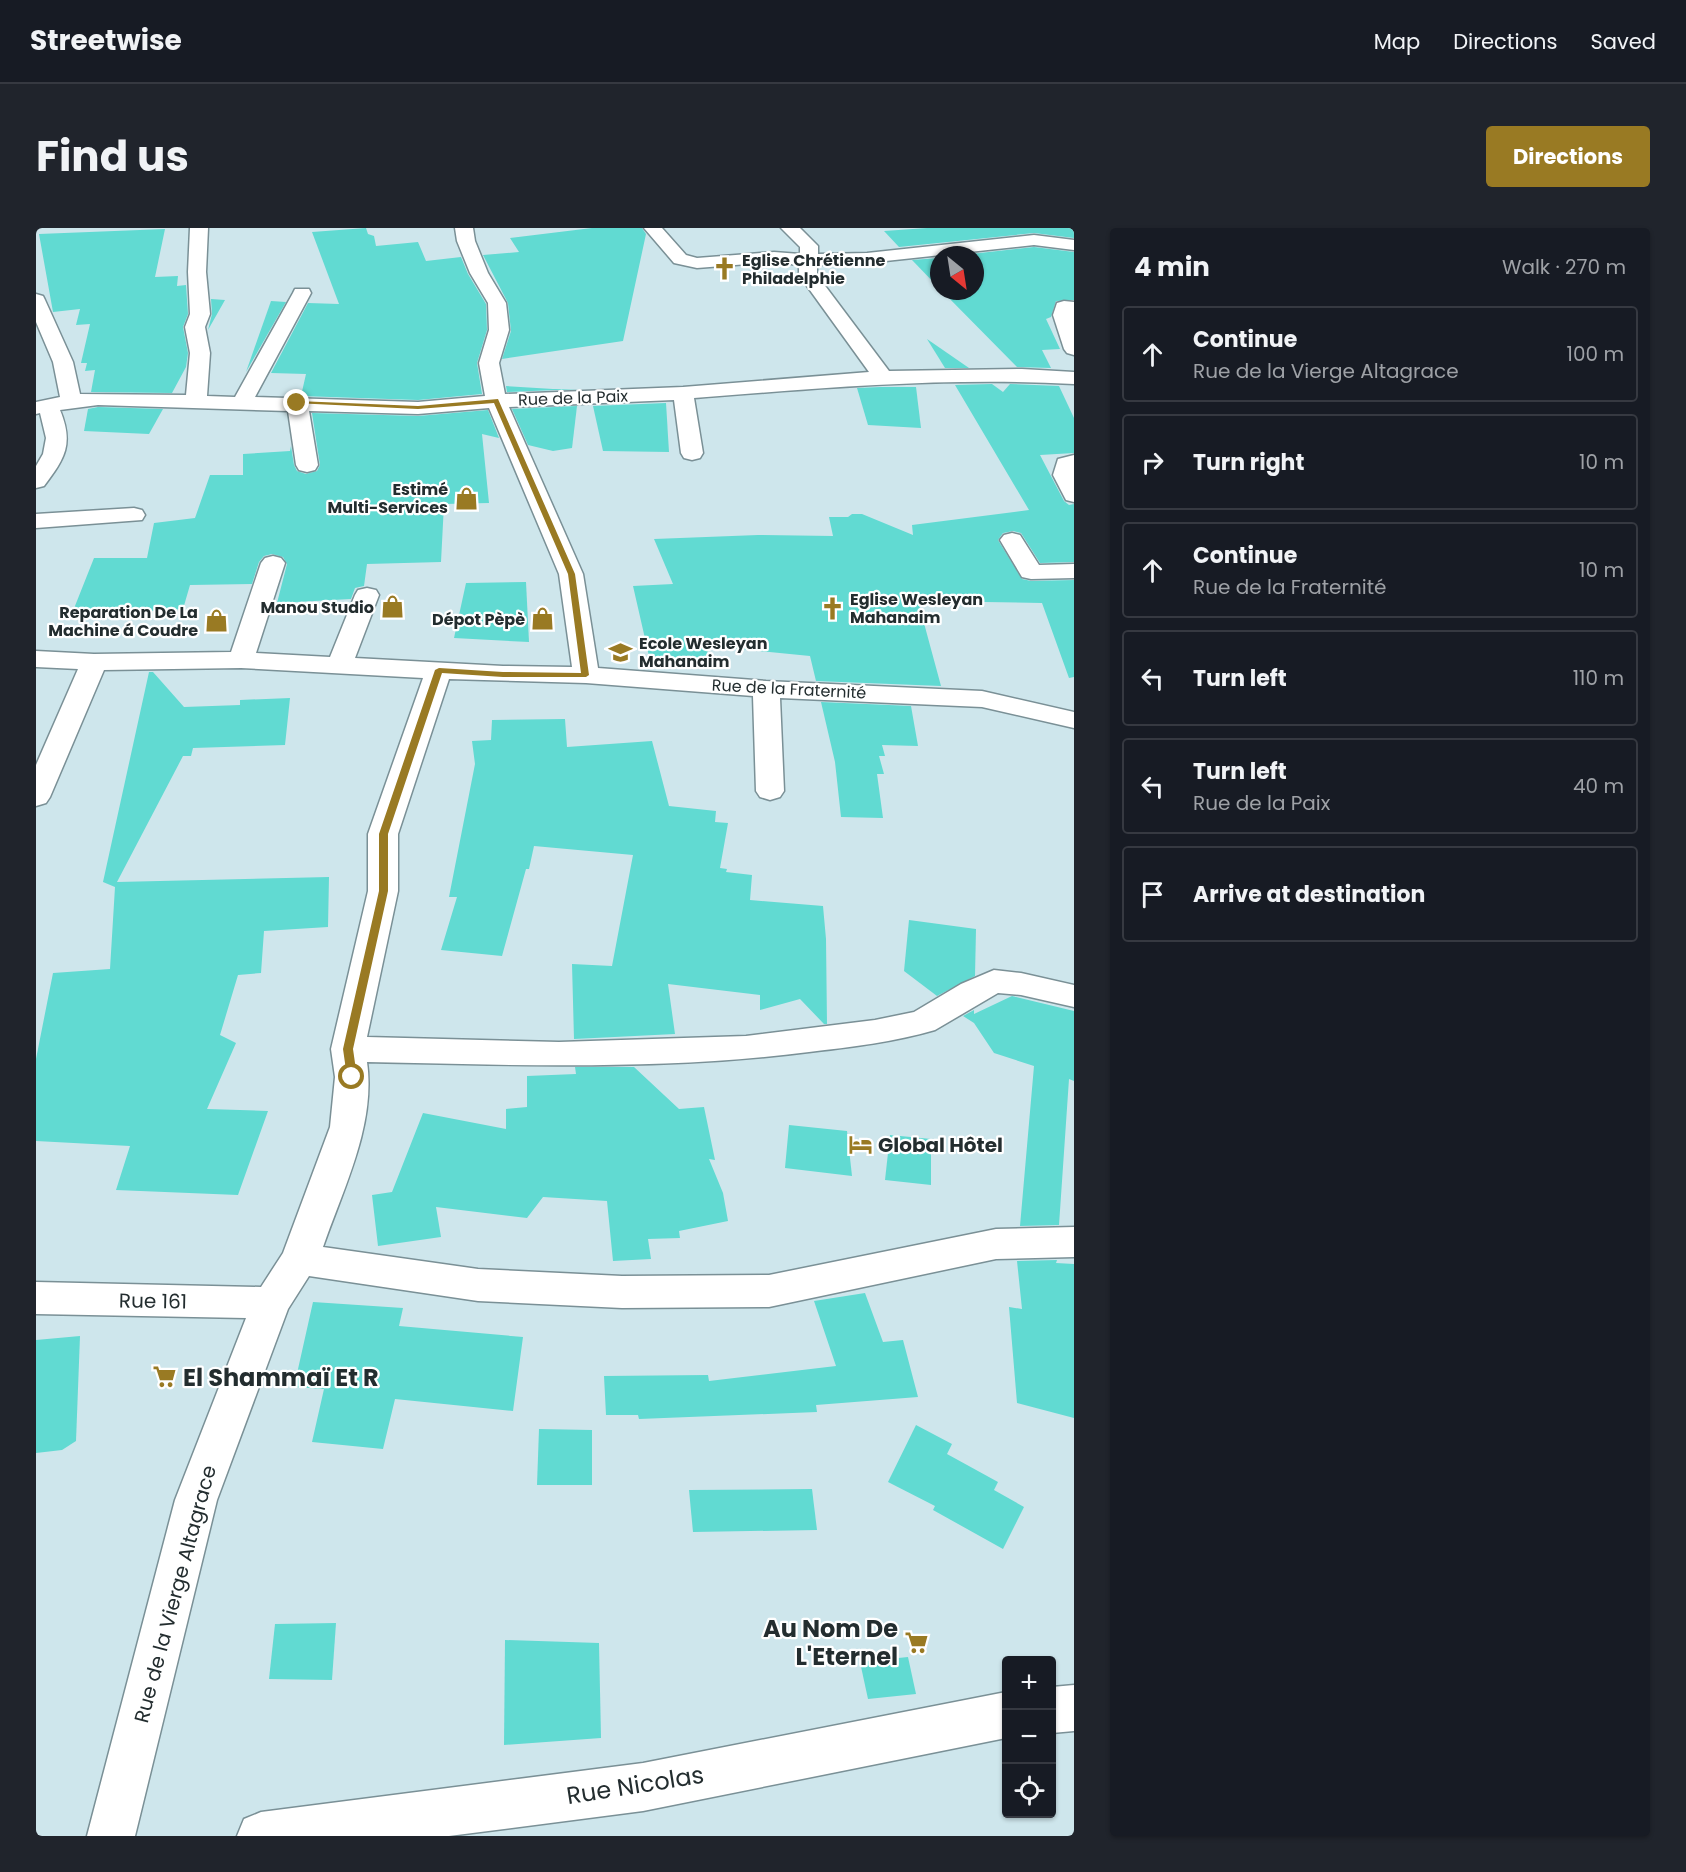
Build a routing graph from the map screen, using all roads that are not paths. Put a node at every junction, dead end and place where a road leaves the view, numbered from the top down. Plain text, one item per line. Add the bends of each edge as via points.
1 (199, 228) edge
2 (464, 228) edge
3 (653, 228) edge
4 (790, 228) edge
5 (1030, 234) edge
6 (1074, 245) edge
7 (807, 260) junction
8 (302, 293) dead end
9 (36, 300) edge
10 (1074, 308) edge
11 (1074, 349) edge
12 (883, 377) junction
13 (1074, 378) edge
14 (684, 393) junction
15 (71, 401) junction
16 (196, 401) junction
17 (496, 401) junction
18 (242, 402) junction
19 (297, 403) junction
20 (42, 407) edge
21 (692, 453) dead end
22 (1074, 462) edge
23 (307, 465) dead end
24 (36, 481) edge
25 (1074, 495) edge
26 (134, 516) dead end
27 (36, 521) edge
28 (1012, 540) dead end
29 (273, 563) dead end
30 (1074, 571) edge
31 (367, 595) dead end
32 (36, 659) edge
33 (241, 660) junction
34 (94, 662) junction
35 (340, 665) junction
36 (439, 670) junction
37 (586, 675) junction
38 (765, 689) junction
39 (1074, 720) edge
40 (770, 791) dead end
41 (36, 797) edge
42 (1074, 996) edge
43 (348, 1049) junction
44 (1074, 1242) edge
45 (300, 1259) junction
46 (36, 1299) edge
47 (271, 1303) junction
48 (1074, 1708) edge
49 (1056, 1710) edge
50 (1002, 1716) edge
51 (111, 1836) edge
52 (261, 1836) edge

1 - 16 street via 200,314 195,327 200,353
2 - 17 street via 479,273 497,303 499,330 489,363
3 - 7 street via 680,259
4 - 7 street via 809,246
5 - 6 street
5 - 7 street via 867,258
7 - 12 street via 808,275
8 - 18 street
9 - 15 street via 63,362
10 - 11 street via 1064,307
12 - 13 street, Rue de la Paix
12 - 14 street, Rue de la Paix
14 - 17 street, Rue de la Paix
14 - 21 street
15 - 16 street, Rue de la Paix
15 - 20 street, Rue de la Paix
16 - 18 street, Rue de la Paix
17 - 19 street, Rue de la Paix via 418,408
17 - 37 street via 571,574
18 - 19 street, Rue de la Paix
19 - 23 street
20 - 24 street via 56,424 54,459
22 - 25 street via 1066,464 1064,475
26 - 27 street
28 - 30 street via 1031,572
29 - 33 street
31 - 35 street
32 - 34 street, Rue de la Fraternité
33 - 34 street, Rue de la Fraternité
33 - 35 street, Rue de la Fraternité
34 - 41 street
35 - 36 street, Rue de la Fraternité
36 - 37 street, Rue de la Fraternité
36 - 43 street, Rue de la Vierge Altagrace via 383,834 383,891
37 - 38 street, Rue de la Fraternité
38 - 39 street, Rue de la Fraternité via 982,699
38 - 40 street
42 - 43 street via 994,981 923,1022 746,1048 559,1054
43 - 45 street, Rue de la Vierge Altagrace via 352,1077 347,1127
44 - 45 street via 996,1244 769,1291 622,1292 478,1286
45 - 47 street, Rue de la Vierge Altagrace
46 - 47 street, Rue 161
47 - 51 street, Rue de la Vierge Altagrace via 196,1500
48 - 49 street
50 - 52 street, Rue Nicolas via 643,1787

